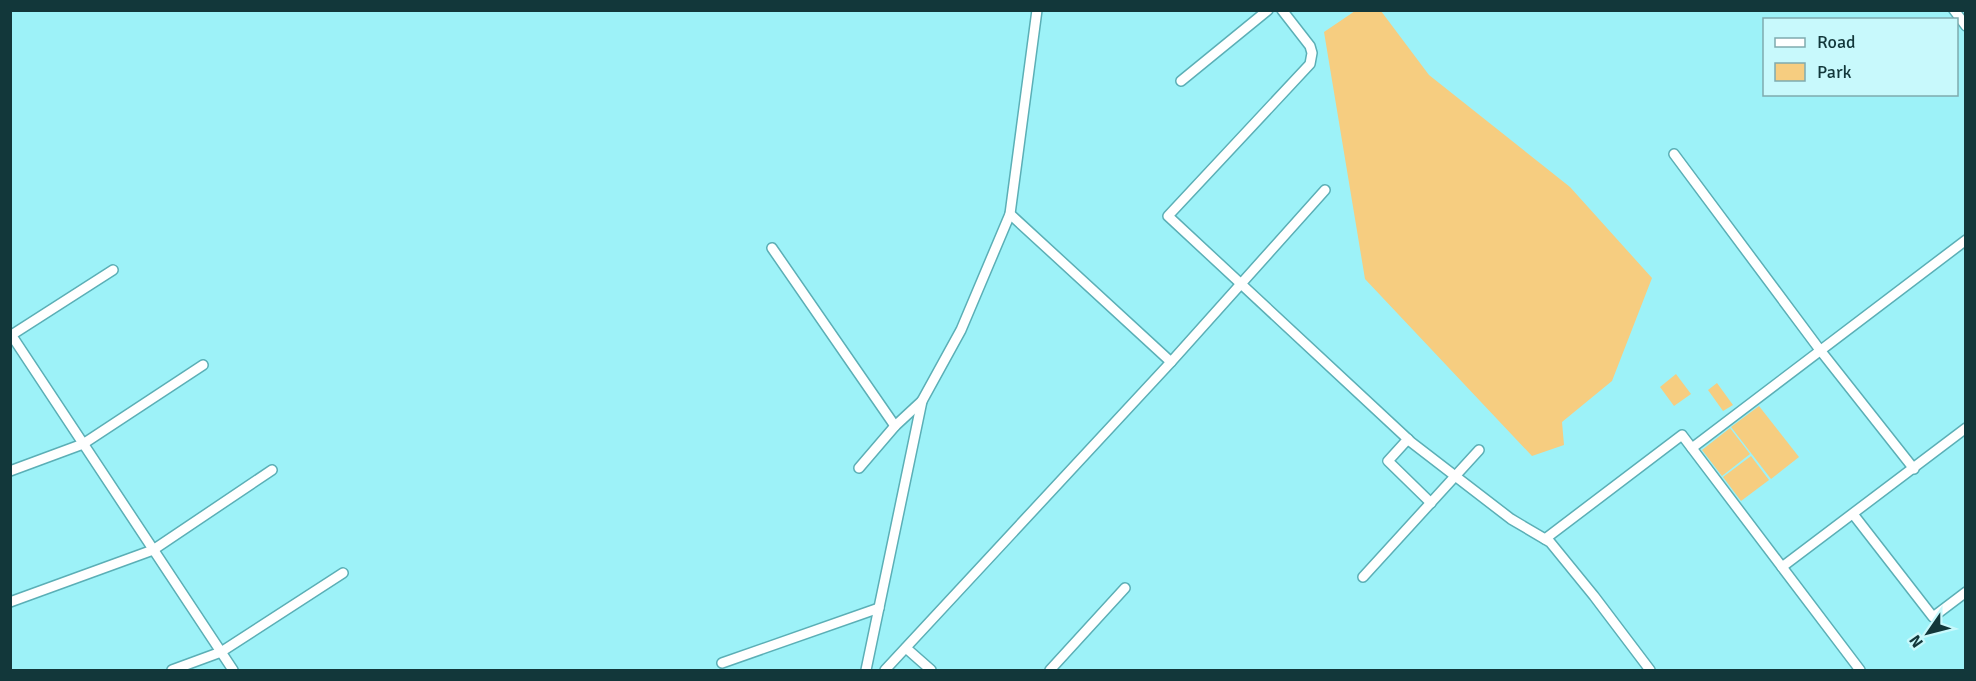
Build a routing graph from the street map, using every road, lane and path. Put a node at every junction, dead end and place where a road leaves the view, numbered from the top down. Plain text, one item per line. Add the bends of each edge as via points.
1 (1037, 10) edge
2 (1268, 10) edge
3 (1282, 10) edge
4 (1953, 10) edge
5 (1965, 26) edge
6 (1181, 81) dead end
7 (1674, 154) dead end
8 (1325, 190) dead end
9 (1010, 214) junction
10 (1965, 240) edge
11 (772, 248) dead end
12 (113, 270) dead end
13 (1241, 284) junction
14 (11, 336) edge
15 (1820, 350) junction
16 (1171, 362) junction
17 (202, 366) dead end
18 (922, 401) junction
19 (894, 426) junction
20 (1965, 428) edge
21 (1408, 439) junction
22 (83, 444) junction
23 (1692, 448) junction
24 (1479, 450) dead end
25 (859, 468) dead end
26 (1914, 469) junction
27 (272, 470) dead end
28 (10, 471) edge
29 (1455, 476) junction
30 (1431, 502) junction
31 (1853, 514) junction
32 (1545, 539) junction
33 (153, 550) junction
34 (1782, 567) junction
35 (344, 573) dead end
36 (1363, 577) dead end
37 (1125, 588) dead end
38 (1965, 592) edge
39 (10, 603) edge
40 (879, 608) junction
41 (906, 648) junction
42 (221, 652) junction
43 (722, 663) dead end
44 (172, 670) edge
45 (233, 670) edge
46 (866, 670) edge
47 (885, 670) edge
48 (931, 670) edge
49 (1050, 670) edge
50 (1650, 670) edge
51 (1860, 670) edge

1 - 9 street
2 - 6 street
3 - 13 street via 1310,46 1310,64 1168,216
4 - 5 street
7 - 15 street
8 - 13 street
9 - 16 street
9 - 18 street via 961,330
10 - 15 street
11 - 19 street
12 - 14 street
13 - 16 street
13 - 21 street
14 - 22 street
15 - 23 street
15 - 26 street
16 - 41 street
17 - 22 street
18 - 19 street
18 - 40 street
19 - 25 street
20 - 26 street
21 - 29 street
21 - 30 street via 1388,461
22 - 28 street
22 - 33 street
23 - 32 street via 1682,435
23 - 34 street
24 - 29 street
26 - 31 street
27 - 33 street
29 - 30 street
29 - 32 street via 1511,519
30 - 36 street
31 - 34 street
31 - 38 street via 1933,617
32 - 50 street
33 - 39 street
33 - 42 street
34 - 51 street
35 - 42 street
37 - 49 street
40 - 43 street
40 - 46 street
41 - 47 street
41 - 48 street
42 - 44 street
42 - 45 street

